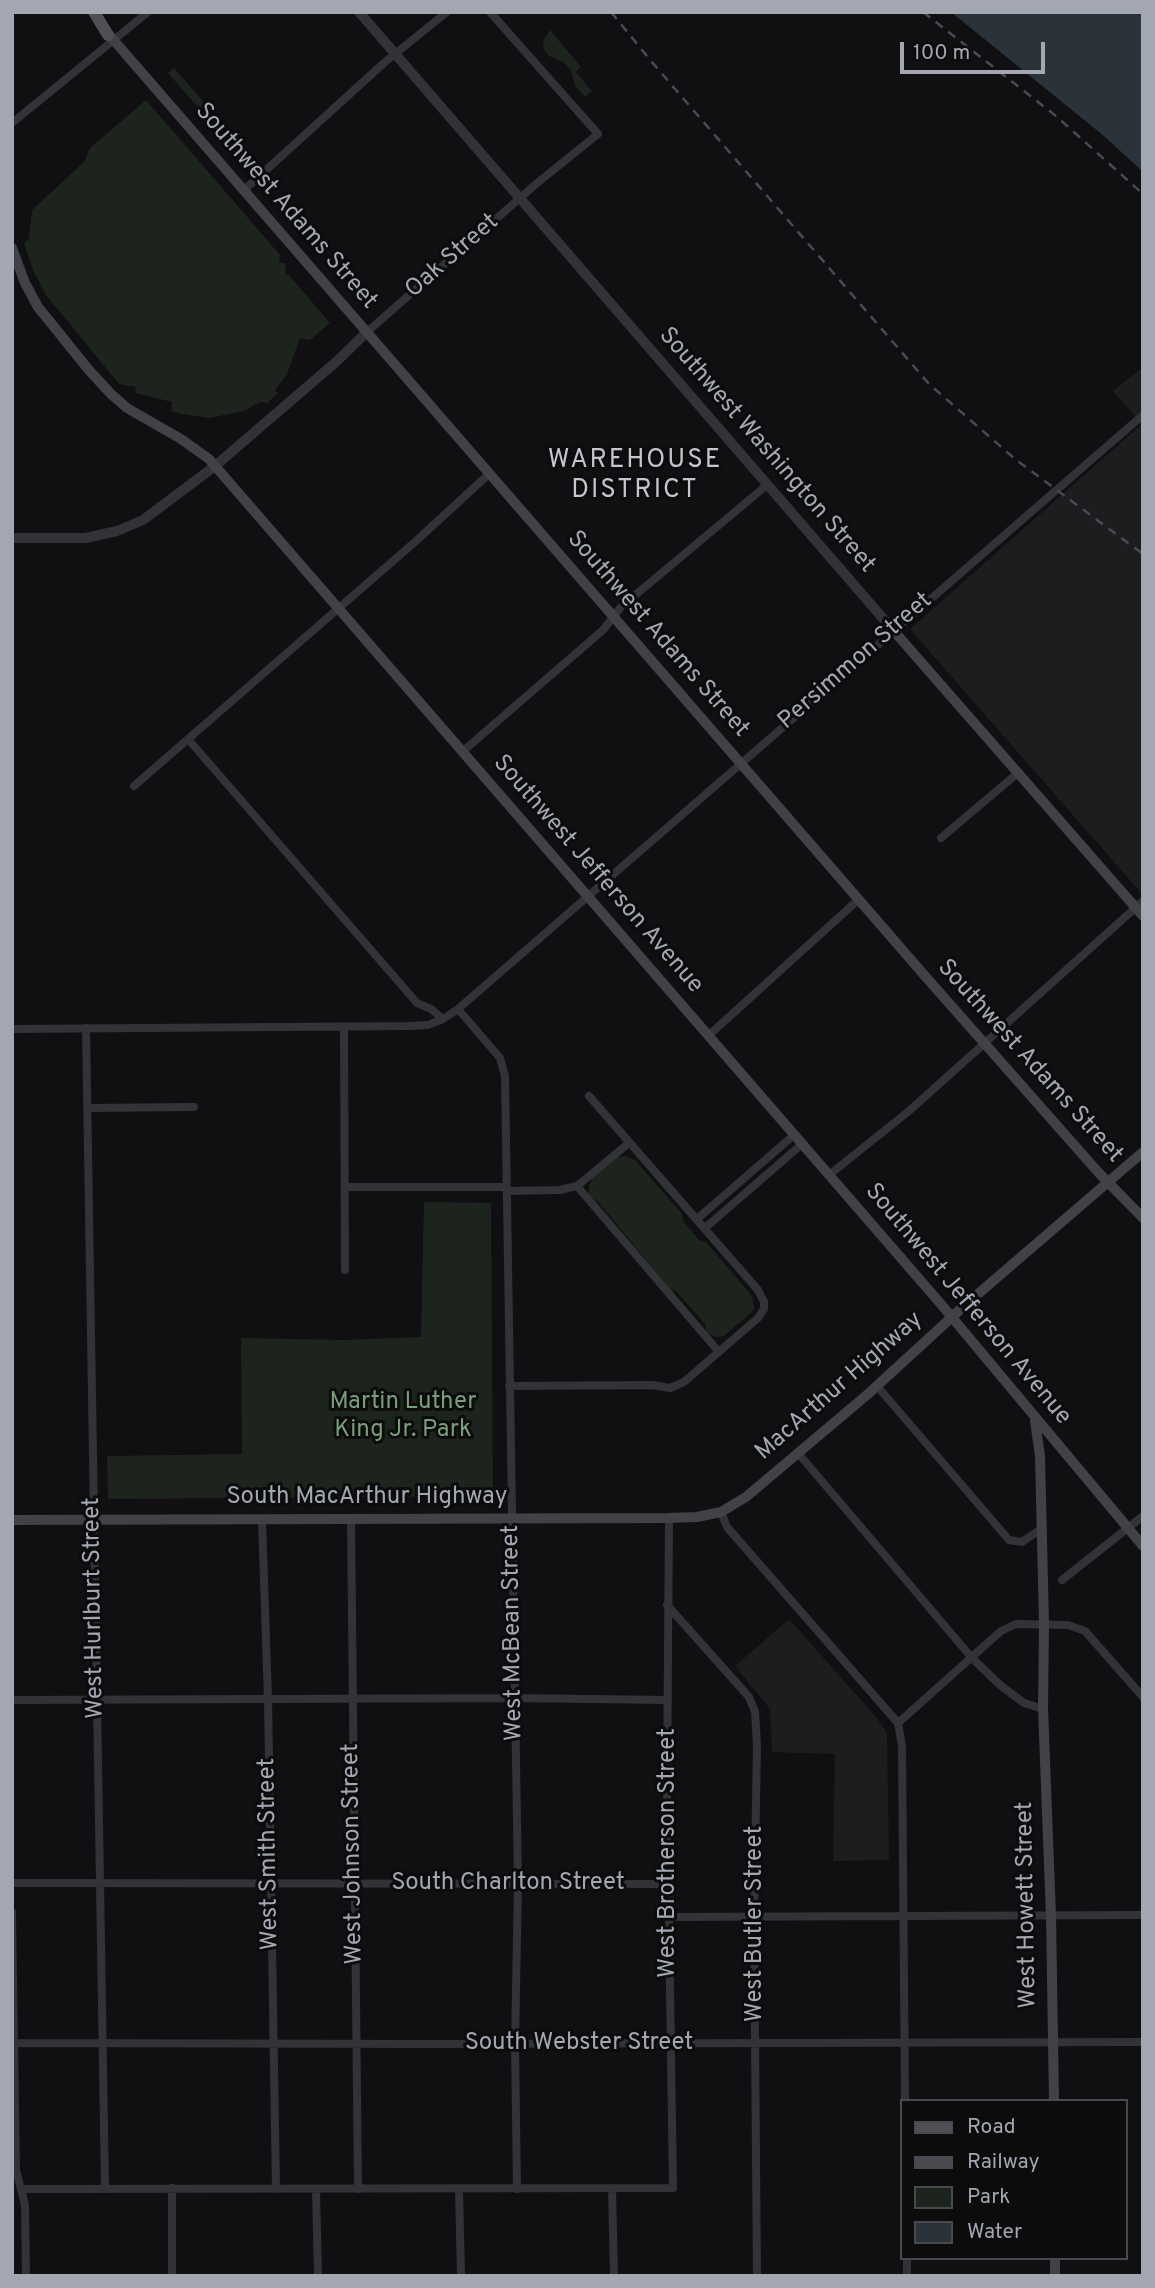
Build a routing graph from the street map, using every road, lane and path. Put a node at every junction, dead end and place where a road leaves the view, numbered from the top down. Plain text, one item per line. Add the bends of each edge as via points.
1 (92, 12) edge
2 (148, 12) edge
3 (359, 12) edge
4 (447, 12) edge
5 (491, 12) edge
6 (111, 37) junction
7 (395, 54) junction
8 (12, 123) edge
9 (243, 191) junction
10 (520, 198) junction
11 (12, 248) edge
12 (367, 332) junction
13 (1143, 415) edge
14 (215, 466) junction
15 (490, 473) junction
16 (767, 485) junction
17 (12, 538) edge
18 (338, 609) junction
19 (614, 617) junction
20 (893, 630) junction
21 (188, 739) junction
22 (462, 752) junction
23 (739, 763) junction
24 (1019, 772) junction
25 (134, 786) dead end
26 (941, 838) dead end
27 (587, 895) junction
28 (859, 900) junction
29 (1140, 908) edge
30 (458, 1009) junction
31 (443, 1019) junction
32 (344, 1027) junction
33 (86, 1028) junction
34 (12, 1029) edge
35 (708, 1036) junction
36 (983, 1042) junction
37 (589, 1096) dead end
38 (194, 1107) dead end
39 (87, 1108) junction
40 (794, 1135) junction
41 (629, 1143) junction
42 (802, 1144) junction
43 (1143, 1152) edge
44 (829, 1175) junction
45 (1107, 1182) junction
46 (577, 1186) junction
47 (345, 1187) junction
48 (506, 1189) junction
49 (1143, 1218) edge
50 (697, 1219) junction
51 (705, 1228) junction
52 (345, 1270) dead end
53 (951, 1317) junction
54 (719, 1352) junction
55 (509, 1386) junction
56 (877, 1386) junction
57 (1035, 1418) junction
58 (798, 1453) junction
59 (721, 1512) junction
60 (1143, 1516) edge
61 (668, 1518) junction
62 (351, 1519) junction
63 (512, 1519) junction
64 (12, 1520) edge
65 (94, 1520) junction
66 (262, 1520) junction
67 (1127, 1528) junction
68 (1041, 1529) junction
69 (1143, 1546) edge
70 (1062, 1580) dead end
71 (667, 1605) junction
72 (1044, 1624) junction
73 (972, 1658) junction
74 (1143, 1697) edge
75 (514, 1698) junction
76 (97, 1699) junction
77 (268, 1699) junction
78 (353, 1699) junction
79 (12, 1700) edge
80 (667, 1700) junction
81 (1043, 1709) junction
82 (898, 1723) junction
83 (12, 1883) edge
84 (100, 1883) junction
85 (518, 1883) junction
86 (270, 1884) junction
87 (355, 1884) junction
88 (668, 1884) junction
89 (12, 1913) edge
90 (1143, 1915) edge
91 (1051, 1916) junction
92 (670, 1917) junction
93 (903, 1917) junction
94 (754, 1918) junction
95 (1052, 2042) junction
96 (1143, 2042) edge
97 (13, 2043) edge
98 (103, 2043) junction
99 (272, 2043) junction
100 (755, 2043) junction
101 (905, 2043) junction
102 (356, 2044) junction
103 (515, 2044) junction
104 (670, 2044) junction
105 (905, 2099) edge
106 (1054, 2099) edge
107 (105, 2188) junction
108 (172, 2188) junction
109 (612, 2188) junction
110 (21, 2189) junction
111 (275, 2189) junction
112 (316, 2189) junction
113 (358, 2189) junction
114 (517, 2189) junction
115 (459, 2190) junction
116 (26, 2276) edge
117 (172, 2276) edge
118 (318, 2276) edge
119 (461, 2276) edge
120 (614, 2276) edge
121 (757, 2276) edge

1 - 6 main road
2 - 6 street
3 - 7 street, Southwest Washington Street
4 - 7 street
5 - 10 street, Oak Street via 598,134
6 - 8 street
6 - 9 main road, Southwest Adams Street
7 - 9 street
7 - 10 street, Southwest Washington Street
9 - 12 main road, Southwest Adams Street
10 - 12 street, Oak Street
10 - 16 street, Southwest Washington Street
11 - 14 main road, Southwest Jefferson Avenue via 41,312 111,394
12 - 14 street, Oak Street
12 - 15 main road, Southwest Adams Street
13 - 20 street, Persimmon Street
14 - 17 street, Oak Street via 156,512 117,531 80,538
14 - 18 main road, Southwest Jefferson Avenue
15 - 18 street
15 - 19 main road, Southwest Adams Street
16 - 19 street
16 - 20 street, Southwest Washington Street
18 - 21 street
18 - 22 main road, Southwest Jefferson Avenue
19 - 22 street
19 - 23 main road, Southwest Adams Street
20 - 23 street, Persimmon Street
20 - 24 main road, Southwest Washington Street
21 - 25 street
21 - 31 street via 417,1003
22 - 27 main road, Southwest Jefferson Avenue
23 - 27 street, Persimmon Street
23 - 28 main road, Southwest Adams Street
24 - 26 street
24 - 29 main road, Southwest Washington Street
27 - 30 street, Persimmon Street
27 - 35 main road, Southwest Jefferson Avenue
28 - 35 street
28 - 36 main road, Southwest Adams Street
29 - 36 street
30 - 31 street, Persimmon Street
30 - 48 street, West McBean Street via 499,1058 505,1076
31 - 32 street via 428,1025
32 - 33 street
32 - 47 street
33 - 34 street
33 - 39 street, West Hurlburt Street
35 - 40 main road, Southwest Jefferson Avenue
36 - 44 street via 909,1111
36 - 45 main road, Southwest Adams Street
37 - 41 street
38 - 39 street
39 - 65 street, West Hurlburt Street
40 - 42 main road, Southwest Jefferson Avenue
40 - 50 street
41 - 46 street
41 - 50 street
42 - 44 main road, Southwest Jefferson Avenue
42 - 51 street
43 - 45 main road, MacArthur Highway
44 - 53 main road, Southwest Jefferson Avenue
45 - 49 main road, Southwest Adams Street
45 - 53 main road, MacArthur Highway
46 - 48 street
46 - 54 street
47 - 48 street
47 - 52 street
48 - 55 street, West McBean Street
50 - 51 street
51 - 54 street via 764,1302 758,1318
53 - 56 main road, MacArthur Highway
53 - 57 main road, Southwest Jefferson Avenue
54 - 55 street via 670,1388
55 - 63 street, West McBean Street
56 - 58 main road, MacArthur Highway
56 - 68 street via 1010,1540 1022,1542
57 - 67 main road, Southwest Jefferson Avenue
57 - 68 main road, West Howett Street
58 - 59 main road, MacArthur Highway via 740,1502
58 - 73 street
59 - 61 main road, South MacArthur Highway
59 - 82 street via 729,1529
60 - 67 street
61 - 63 main road, South MacArthur Highway
61 - 71 street, West Brotherson Street
62 - 63 main road, South MacArthur Highway
62 - 66 main road, South MacArthur Highway
62 - 78 street, West Johnson Street
63 - 75 street, West McBean Street
64 - 65 main road, South MacArthur Highway
65 - 66 main road, South MacArthur Highway
65 - 76 street, West Hurlburt Street
66 - 77 street, West Smith Street
67 - 69 main road, Southwest Jefferson Avenue
67 - 70 street
68 - 72 main road, West Howett Street
71 - 80 street, West Brotherson Street
71 - 94 street, West Butler Street via 754,1707
72 - 73 street via 1016,1624 1001,1631
72 - 74 street via 1085,1631
72 - 81 main road, West Howett Street
73 - 81 street via 1024,1703
73 - 82 street
75 - 78 street
75 - 80 street
75 - 85 street, West McBean Street
76 - 77 street
76 - 79 street
76 - 84 street, West Hurlburt Street
77 - 78 street
77 - 86 street, West Smith Street
78 - 87 street, West Johnson Street
80 - 88 street, West Brotherson Street
81 - 91 main road, West Howett Street
82 - 93 street
83 - 84 street, South Charlton Street
84 - 86 street, South Charlton Street
84 - 98 street, West Hurlburt Street
85 - 87 street, South Charlton Street
85 - 88 street, South Charlton Street
85 - 103 street, West McBean Street
86 - 87 street, South Charlton Street
86 - 99 street, West Smith Street
87 - 102 street, West Johnson Street
88 - 92 street, West Brotherson Street
89 - 97 street
90 - 91 street
91 - 93 street
91 - 95 main road, West Howett Street
92 - 94 street
92 - 104 street, West Brotherson Street
93 - 94 street
93 - 101 street
94 - 100 street, West Butler Street
95 - 96 street, South Webster Street
95 - 101 street, South Webster Street
95 - 106 main road, West Howett Street
97 - 98 street, South Webster Street
97 - 110 street via 16,2170
98 - 99 street, South Webster Street
98 - 107 street, West Hurlburt Street
99 - 102 street, South Webster Street
99 - 111 street, West Smith Street
100 - 101 street, South Webster Street
100 - 104 street, South Webster Street
100 - 121 street, West Butler Street
101 - 105 street
102 - 103 street, South Webster Street
102 - 113 street, West Johnson Street
103 - 104 street, South Webster Street
103 - 114 street, West McBean Street
104 - 109 street, West Brotherson Street via 673,2188
107 - 108 street
107 - 110 street
108 - 111 street
108 - 117 street
109 - 114 street
109 - 120 street
110 - 116 street
111 - 112 street
112 - 113 street
112 - 118 street
113 - 115 street
114 - 115 street
115 - 119 street

